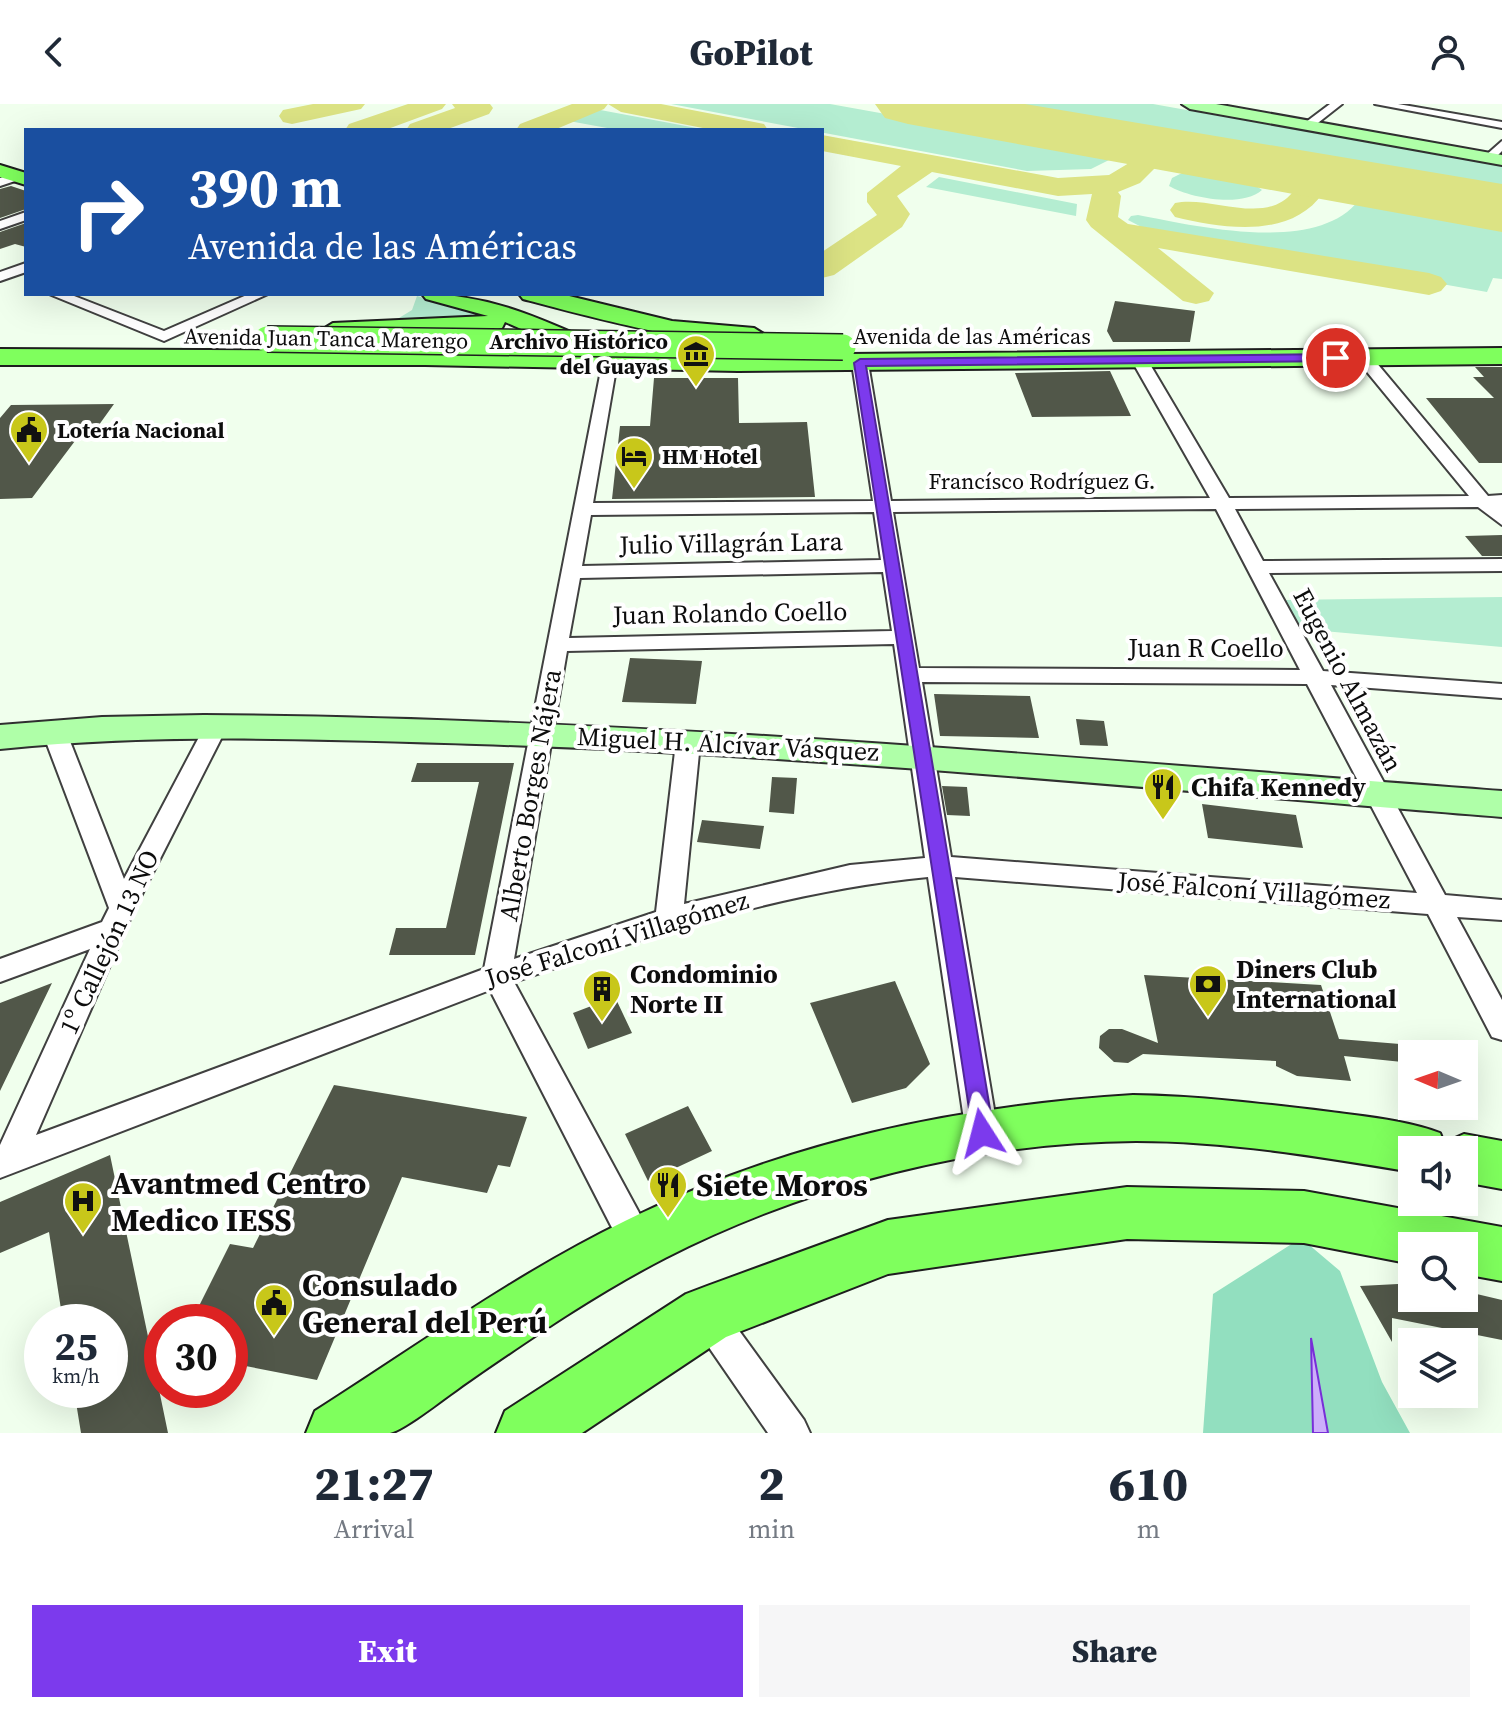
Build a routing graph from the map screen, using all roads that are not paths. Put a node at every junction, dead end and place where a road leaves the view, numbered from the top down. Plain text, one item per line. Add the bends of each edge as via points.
1 (1190, 104) edge
2 (1337, 104) edge
3 (1380, 104) edge
4 (1310, 124) junction
5 (1502, 125) edge
6 (1502, 144) edge
7 (1496, 159) edge
8 (24, 217) edge
9 (0, 225) edge
10 (24, 268) edge
11 (1, 276) edge
12 (24, 283) edge
13 (62, 296) edge
14 (100, 296) edge
15 (257, 296) edge
16 (442, 296) edge
17 (543, 296) edge
18 (404, 302) dead end
19 (82, 303) junction
20 (502, 312) junction
21 (333, 331) junction
22 (247, 334) junction
23 (1417, 334) junction
24 (1502, 334) edge
25 (1056, 335) dead end
26 (0, 336) edge
27 (172, 336) junction
28 (725, 336) junction
29 (948, 336) dead end
30 (871, 337) dead end
31 (1020, 339) junction
32 (852, 355) junction
33 (1502, 356) edge
34 (0, 357) edge
35 (425, 357) junction
36 (1364, 358) junction
37 (611, 359) junction
38 (1140, 361) junction
39 (1492, 501) edge
40 (1223, 504) junction
41 (883, 506) junction
42 (582, 509) junction
43 (1502, 519) edge
44 (1502, 565) edge
45 (892, 566) junction
46 (1257, 567) junction
47 (570, 572) junction
48 (903, 637) junction
49 (557, 645) junction
50 (909, 675) junction
51 (1315, 677) junction
52 (1502, 691) edge
53 (215, 727) junction
54 (0, 730) edge
55 (50, 731) junction
56 (541, 733) junction
57 (0, 737) edge
58 (688, 743) junction
59 (922, 756) junction
60 (1378, 795) junction
61 (1502, 804) edge
62 (940, 866) junction
63 (1436, 904) junction
64 (1502, 910) edge
65 (669, 918) junction
66 (118, 919) junction
67 (0, 971) edge
68 (497, 976) junction
69 (1502, 1028) edge
70 (982, 1133) junction
71 (1398, 1146) edge
72 (4, 1161) edge
73 (1478, 1161) edge
74 (1502, 1165) edge
75 (1398, 1234) edge
76 (638, 1244) junction
77 (1478, 1249) edge
78 (1502, 1254) edge
79 (707, 1315) junction
80 (337, 1433) edge
81 (527, 1433) edge
82 (791, 1433) edge

1 - 4 street
2 - 4 street
3 - 5 street
4 - 7 street
6 - 7 street
8 - 9 street
10 - 11 street
11 - 12 street
13 - 19 street
14 - 19 street
15 - 27 street
16 - 20 main road, Avenida de las Américas
17 - 20 main road via 568,306 566,312 538,318
17 - 28 main road, Avenida de las Américas
18 - 21 main road via 380,322
19 - 27 street
20 - 37 main road, Avenida de las Américas
21 - 22 main road
21 - 35 main road via 482,321 509,334 504,343 488,350
22 - 27 main road, Avenida Juan Tanca Marengo
22 - 27 main road
22 - 32 main road, Avenida Juan Tanca Marengo, bridge via 606,341
23 - 24 main road, Avenida de las Américas
23 - 25 main road, Avenida de las Américas
23 - 31 main road, Avenida de las Américas via 1254,344
26 - 27 main road, Avenida Juan Tanca Marengo
28 - 30 main road, Avenida de las Américas
28 - 37 main road via 611,322 576,330 585,345
29 - 31 main road
31 - 32 main road, Avenida de las Américas
32 - 37 main road, Avenida de las Américas via 738,363
32 - 38 main road, Avenida de las Américas
32 - 41 street
33 - 36 main road, Avenida de las Américas
34 - 35 main road, Avenida Juan Tanca Marengo
35 - 37 main road, Avenida Juan Tanca Marengo
36 - 38 main road, Avenida de las Américas
36 - 39 street
37 - 42 street, Alberto Borges Nájera
38 - 40 street, Eugenio Almazán
39 - 40 street, Francísco Rodríguez G.
39 - 43 street
40 - 41 street, Francísco Rodríguez G.
40 - 46 street, Eugenio Almazán
41 - 42 street, Francísco Rodríguez G.
41 - 45 street
42 - 47 street, Alberto Borges Nájera
44 - 46 street
45 - 47 street, Julio Villagrán Lara
45 - 48 street
46 - 51 street, Eugenio Almazán
47 - 49 street, Alberto Borges Nájera
48 - 49 street, Juan Rolando Coello
48 - 50 street
49 - 56 street, Alberto Borges Nájera
50 - 51 street, Juan R Coello
50 - 59 street
51 - 52 street, Juan R Coello
51 - 60 street, Eugenio Almazán
53 - 55 street, Miguel H. Alcívar Vásquez
53 - 56 street, Miguel H. Alcívar Vásquez
53 - 66 street, 1º Callejón 13 NO
54 - 55 street
55 - 57 street, Miguel H. Alcívar Vásquez
55 - 66 street
56 - 58 street, Miguel H. Alcívar Vásquez
56 - 68 street, Alberto Borges Nájera
58 - 59 street, Miguel H. Alcívar Vásquez
58 - 65 street
59 - 60 street, Miguel H. Alcívar Vásquez
59 - 62 street
60 - 61 street, Miguel H. Alcívar Vásquez
60 - 63 street, Eugenio Almazán
62 - 63 street, José Falconí Villagómez
62 - 65 street, José Falconí Villagómez via 850,875
62 - 70 street
63 - 64 street, José Falconí Villagómez
63 - 69 street, Eugenio Almazán
65 - 68 street, José Falconí Villagómez
66 - 67 street
66 - 72 street, 1º Callejón 13 NO
68 - 72 street, José Falconí Villagómez
68 - 76 street
70 - 71 main road via 1134,1118 1305,1129
70 - 76 main road via 844,1162 722,1203
73 - 74 main road
75 - 79 main road via 1304,1217 1127,1213 888,1247
76 - 80 main road
77 - 78 main road
79 - 81 main road
79 - 82 street

